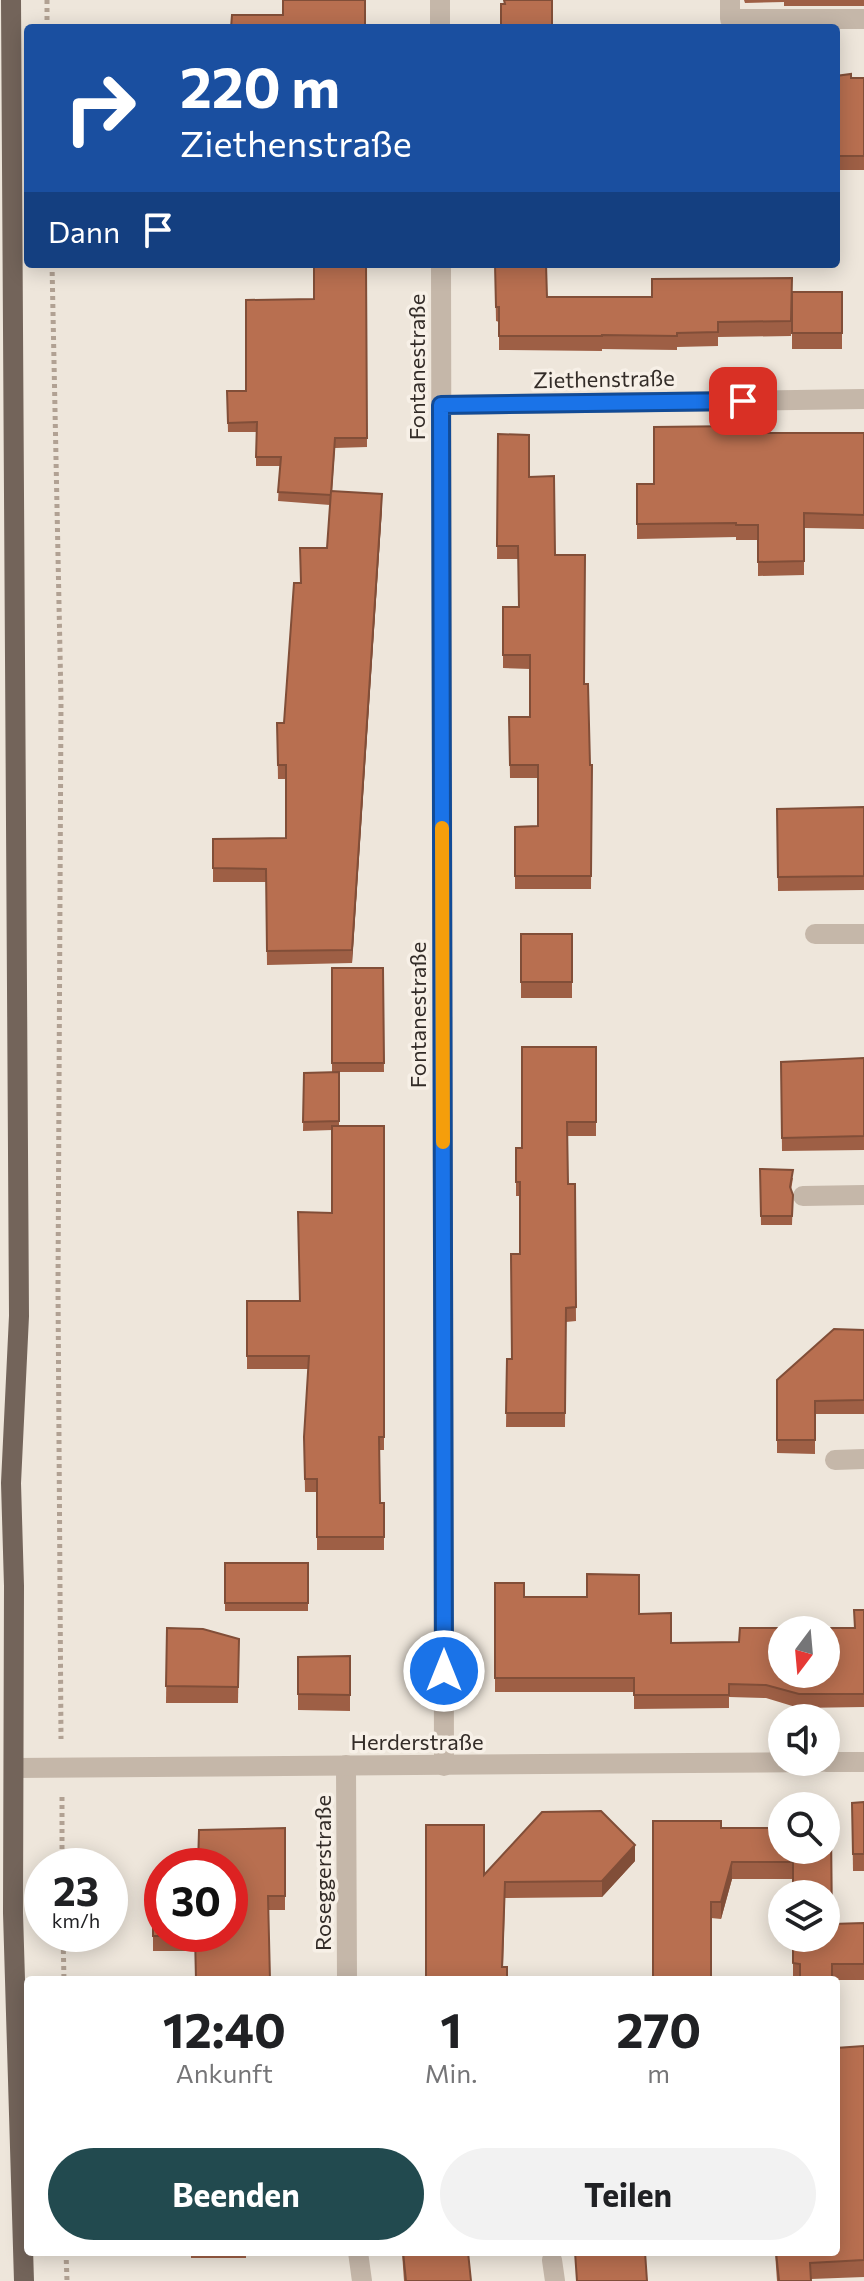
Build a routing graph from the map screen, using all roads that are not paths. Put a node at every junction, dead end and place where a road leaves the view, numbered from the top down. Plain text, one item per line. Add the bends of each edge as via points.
1 (11, 0) edge
2 (440, 0) edge
3 (730, 0) edge
4 (864, 19) edge
5 (440, 24) edge
6 (441, 268) edge
7 (864, 399) edge
8 (441, 405) junction
9 (815, 934) dead end
10 (864, 934) edge
11 (864, 1195) edge
12 (803, 1196) dead end
13 (864, 1459) edge
14 (835, 1460) dead end
15 (840, 1762) edge
16 (864, 1762) edge
17 (768, 1763) edge
18 (346, 1765) junction
19 (7, 1766) edge
20 (444, 1766) junction
21 (347, 1976) edge
22 (359, 2256) edge
23 (24, 2281) edge
24 (362, 2281) edge

1 - 19 main road via 19,1316
2 - 5 street
3 - 4 street via 730,19
6 - 8 street, Fontanestraße
7 - 8 street, Ziethenstraße
8 - 20 street, Fontanestraße
9 - 10 street
11 - 12 street
13 - 14 street
15 - 16 street, Herderstraße
17 - 20 street, Herderstraße
18 - 19 street, Herderstraße
18 - 20 street, Herderstraße
18 - 21 street, Roseggerstraße
19 - 23 main road
22 - 24 street

